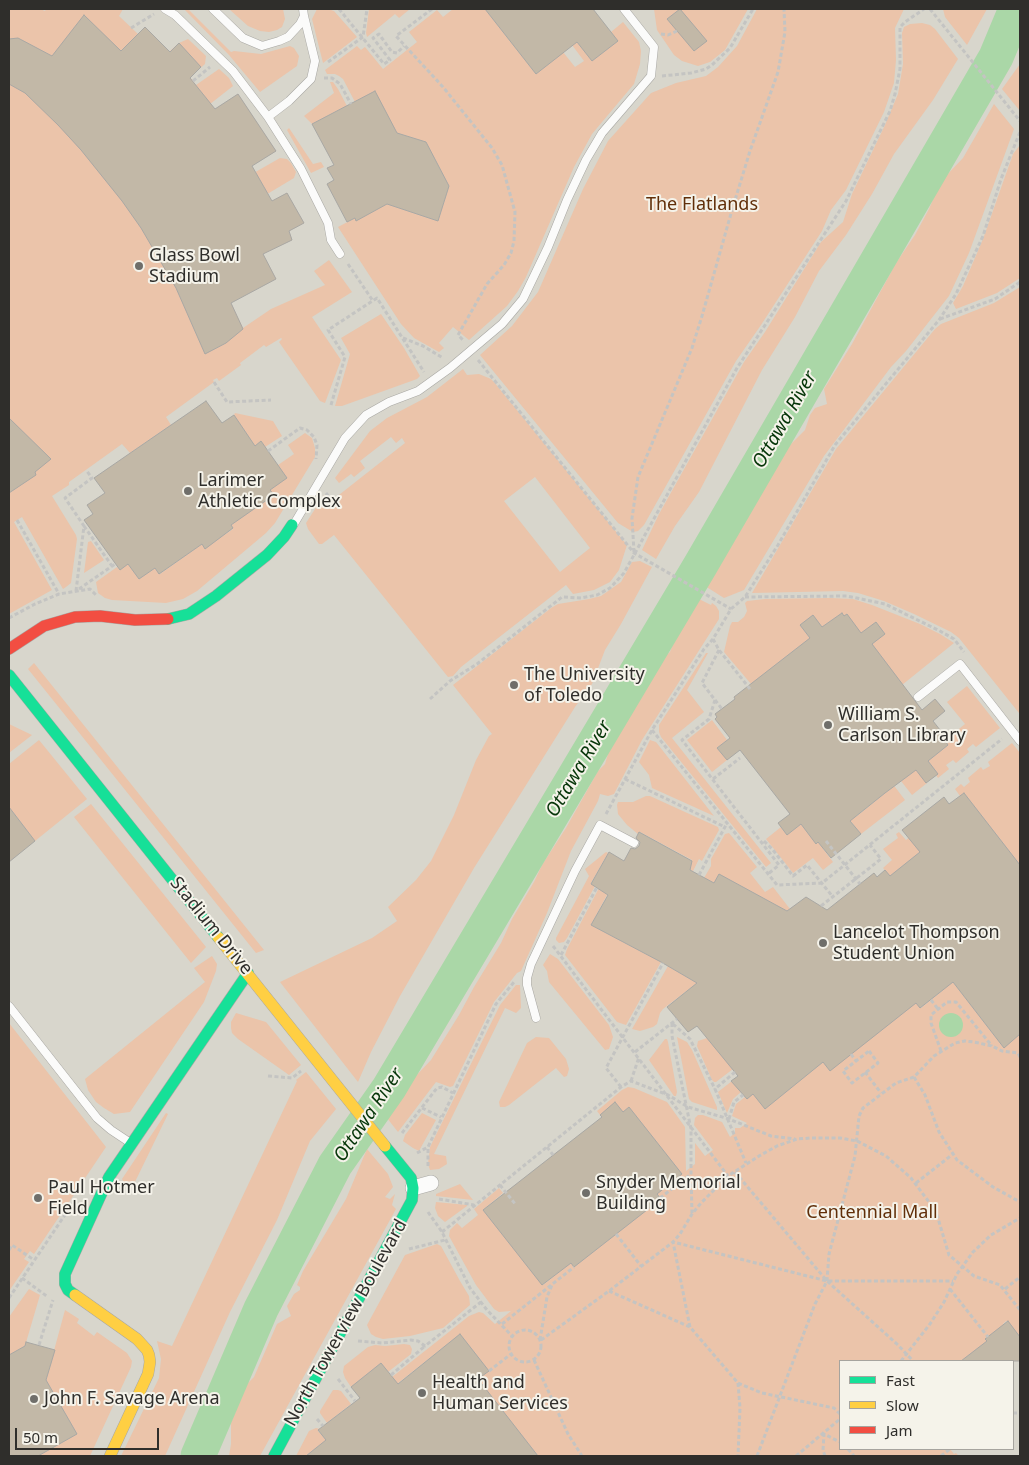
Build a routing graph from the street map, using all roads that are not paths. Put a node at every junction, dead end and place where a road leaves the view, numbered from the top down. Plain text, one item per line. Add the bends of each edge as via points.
1 (165, 9) edge
2 (213, 9) edge
3 (624, 9) edge
4 (304, 12) edge
5 (268, 117) junction
6 (340, 254) dead end
7 (292, 525) joint
8 (9, 649) edge
9 (9, 675) edge
10 (918, 696) dead end
11 (1020, 741) edge
12 (634, 844) dead end
13 (248, 973) junction
14 (9, 1006) edge
15 (536, 1018) dead end
16 (131, 1143) junction
17 (412, 1183) junction
18 (431, 1183) dead end
19 (110, 1456) edge
20 (274, 1456) edge

1 - 5 lane via 233,71
2 - 4 lane via 243,38 262,46 288,37 300,24
3 - 7 lane via 654,47 651,76 602,133 586,160 523,299 483,342 430,383 366,415 346,438
4 - 5 lane via 315,61 311,76 289,101
5 - 6 lane via 301,169
7 - 8 street via 266,554 189,614 160,620 82,616 44,626
9 - 13 street, Stadium Drive
10 - 11 lane via 960,664
12 - 15 lane via 600,825 531,964 527,985
13 - 16 street
13 - 17 street, Stadium Drive
14 - 16 lane via 91,1111
16 - 19 street via 108,1176 64,1277 68,1290 137,1339 149,1356 148,1374
17 - 18 street
17 - 20 street, North Towerview Boulevard via 408,1210

